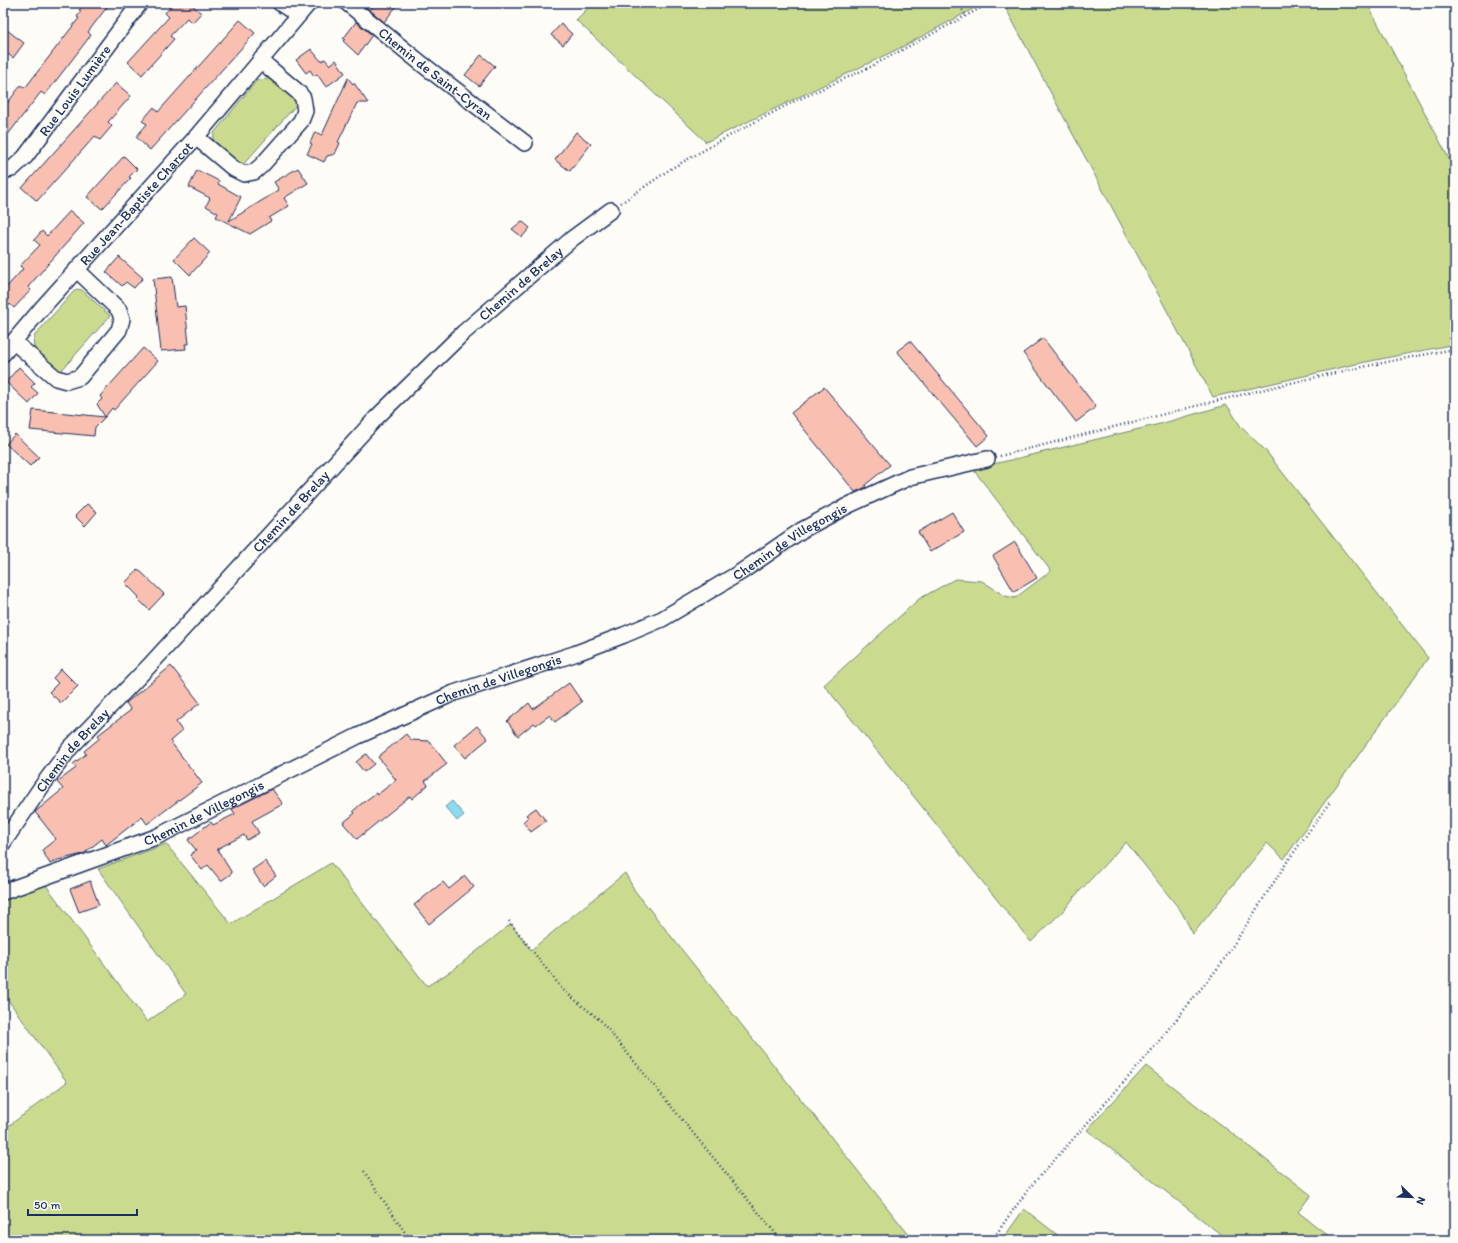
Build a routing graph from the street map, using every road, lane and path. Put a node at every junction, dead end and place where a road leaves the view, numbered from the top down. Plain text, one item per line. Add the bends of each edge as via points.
1 (140, 3) edge
2 (280, 3) edge
3 (309, 3) edge
4 (347, 3) edge
5 (958, 3) edge
6 (990, 3) edge
7 (966, 16) junction
8 (296, 18) junction
9 (260, 60) junction
10 (196, 137) junction
11 (525, 143) dead end
12 (3, 171) edge
13 (611, 210) joint
14 (77, 270) junction
15 (14, 342) junction
16 (1455, 349) edge
17 (3, 354) edge
18 (987, 459) joint
19 (1330, 802) dead end
20 (3, 843) edge
21 (3, 892) edge
22 (509, 921) dead end
23 (364, 1171) dead end
24 (410, 1240) edge
25 (781, 1240) edge
26 (992, 1240) edge

1 - 12 street, Rue Louis Lumière via 25,157 12,168
2 - 8 street via 292,11
3 - 8 street
4 - 11 street, Chemin de Saint-Cyran
5 - 7 path
6 - 7 path
7 - 13 path via 868,68 793,102 738,131 672,168
8 - 9 street, Rue Jean-Baptiste Charcot
9 - 10 street, Rue Jean-Baptiste Charcot
9 - 10 street, Rue Jean-Baptiste Charcot via 303,98 305,111 300,122 262,165 254,172 244,174 234,169
10 - 14 street, Rue Jean-Baptiste Charcot
13 - 20 street, Chemin de Brelay via 573,238 463,333 377,417 149,666 70,748
14 - 15 street, Rue Jean-Baptiste Charcot
14 - 15 street, Rue Jean-Baptiste Charcot via 119,310 122,319 119,330 80,377 67,381 56,378
15 - 17 street, Rue Jean-Baptiste Charcot
16 - 18 path via 1314,377
18 - 21 street, Chemin de Villegongis via 910,477 849,505 802,530 741,572 662,619 574,654 454,693 358,736 156,837
19 - 26 path via 1287,862 1221,964 1142,1062 1031,1186
22 - 25 path via 563,990 601,1021
23 - 24 path

